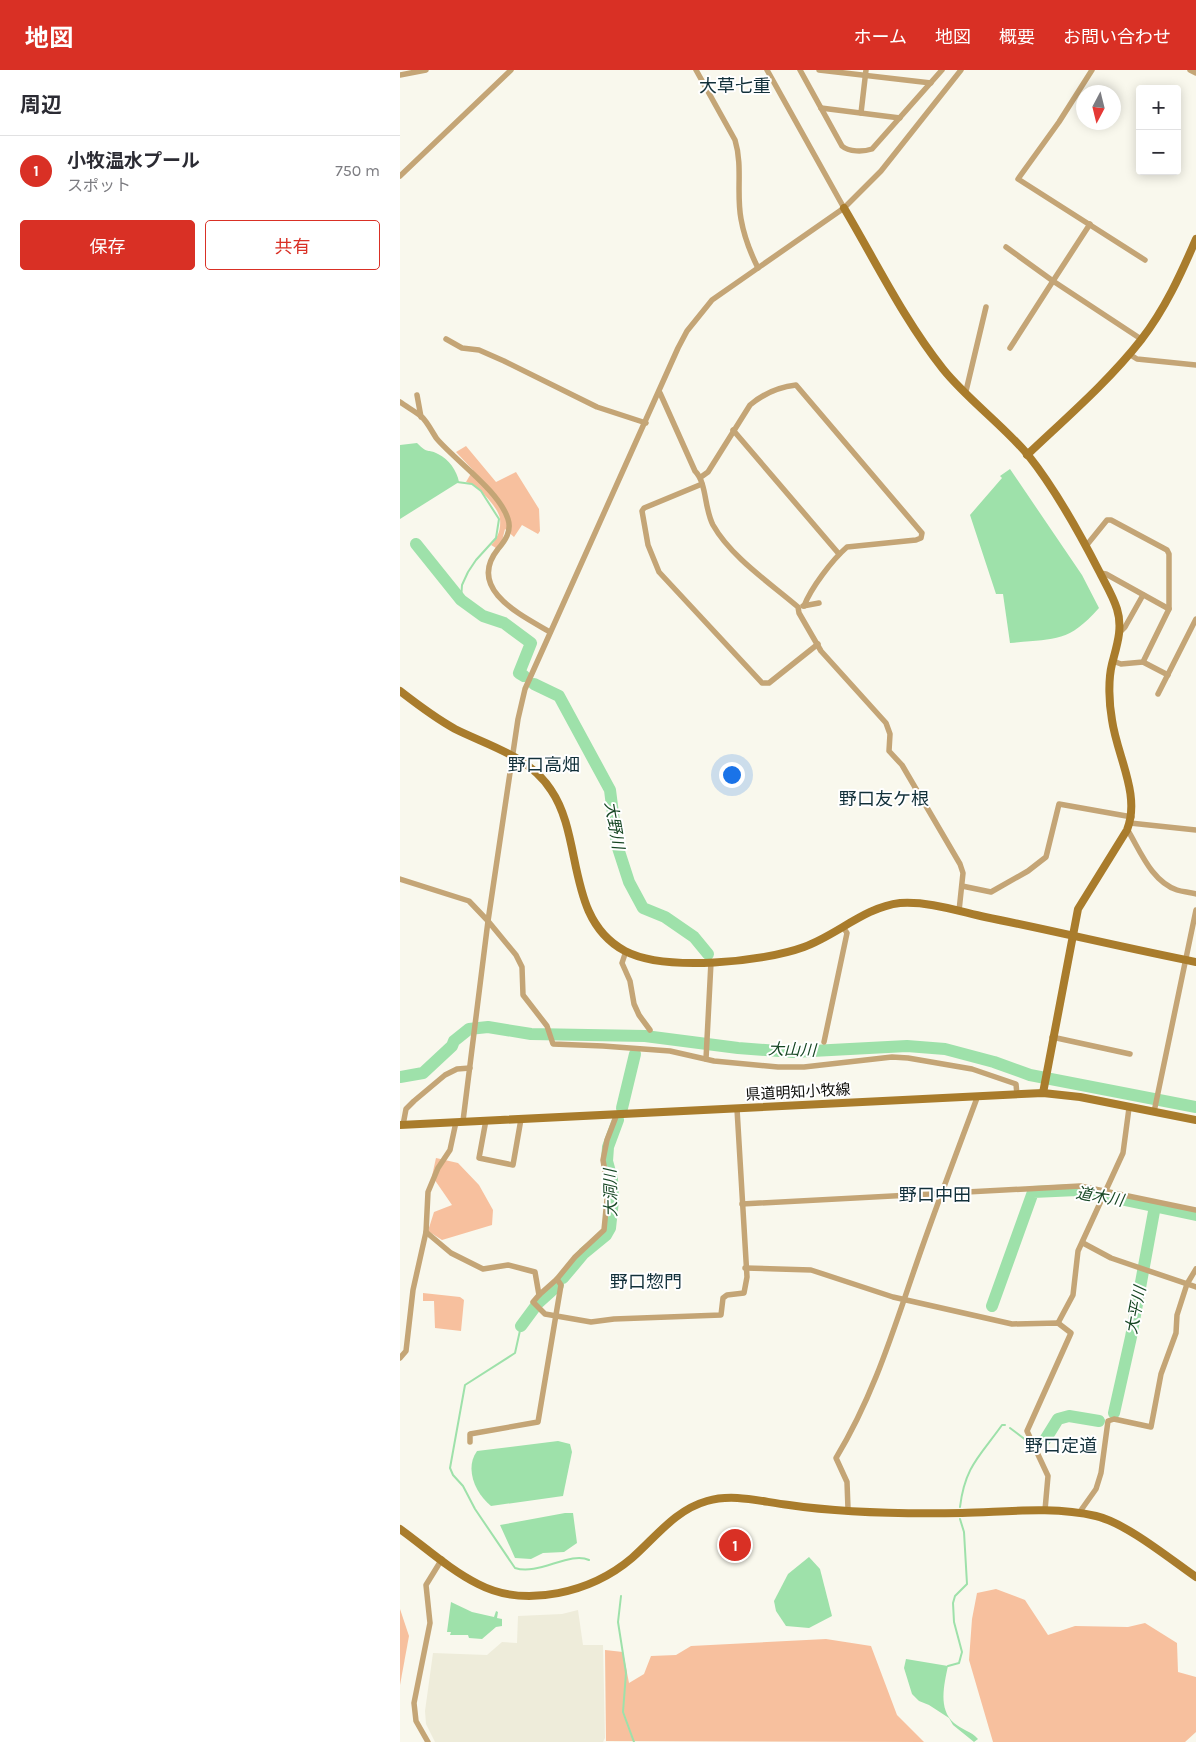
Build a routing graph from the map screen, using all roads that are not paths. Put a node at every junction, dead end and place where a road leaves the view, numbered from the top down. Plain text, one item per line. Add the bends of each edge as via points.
1 (426, 70) edge
2 (511, 70) edge
3 (696, 70) edge
4 (766, 70) edge
5 (800, 70) edge
6 (819, 70) edge
7 (942, 70) edge
8 (961, 70) edge
9 (1092, 70) edge
10 (1190, 70) edge
11 (865, 73) edge
12 (1196, 73) edge
13 (400, 74) edge
14 (931, 83) junction
15 (821, 108) junction
16 (861, 113) junction
17 (900, 118) junction
18 (400, 176) edge
19 (844, 208) junction
20 (1090, 224) junction
21 (1196, 239) edge
22 (1006, 247) dead end
23 (1145, 260) dead end
24 (758, 268) junction
25 (1054, 281) junction
26 (986, 308) dead end
27 (446, 339) dead end
28 (1141, 340) junction
29 (1010, 348) dead end
30 (1128, 354) junction
31 (1196, 365) edge
32 (966, 391) junction
33 (660, 393) junction
34 (417, 395) dead end
35 (400, 402) edge
36 (421, 416) junction
37 (646, 423) junction
38 (733, 430) junction
39 (1027, 455) junction
40 (700, 476) junction
41 (702, 484) junction
42 (1086, 546) junction
43 (839, 554) junction
44 (1100, 574) junction
45 (1143, 595) junction
46 (819, 603) dead end
47 (801, 606) junction
48 (1169, 609) junction
49 (1196, 619) edge
50 (550, 632) junction
51 (1120, 632) junction
52 (818, 644) junction
53 (1113, 661) junction
54 (1143, 662) junction
55 (1168, 675) junction
56 (400, 691) edge
57 (1158, 694) dead end
58 (514, 756) junction
59 (1130, 823) junction
60 (1196, 830) edge
61 (400, 879) edge
62 (962, 886) junction
63 (1196, 894) edge
64 (1196, 910) edge
65 (959, 911) junction
66 (488, 921) junction
67 (843, 927) junction
68 (1072, 935) junction
69 (626, 952) junction
70 (1185, 960) junction
71 (711, 962) junction
72 (1196, 962) edge
73 (650, 1030) dead end
74 (1051, 1041) junction
75 (824, 1042) dead end
76 (1130, 1054) dead end
77 (706, 1057) junction
78 (470, 1068) junction
79 (1042, 1090) junction
80 (1017, 1094) junction
81 (977, 1098) junction
82 (1129, 1108) junction
83 (737, 1109) junction
84 (1154, 1110) junction
85 (617, 1114) junction
86 (521, 1119) junction
87 (486, 1120) junction
88 (1196, 1120) edge
89 (460, 1121) junction
90 (402, 1125) edge
91 (1106, 1191) junction
92 (942, 1193) junction
93 (742, 1204) junction
94 (1196, 1210) edge
95 (426, 1232) junction
96 (1083, 1243) junction
97 (745, 1268) junction
98 (1196, 1269) edge
99 (557, 1280) junction
100 (1187, 1284) junction
101 (1196, 1287) edge
102 (539, 1295) junction
103 (905, 1299) junction
104 (555, 1316) junction
105 (1058, 1322) junction
106 (400, 1358) edge
107 (470, 1442) dead end
108 (848, 1509) junction
109 (1045, 1510) junction
110 (1079, 1513) junction
111 (400, 1529) edge
112 (442, 1559) junction
113 (1196, 1577) edge
114 (428, 1742) edge

1 - 13 street
2 - 18 street
3 - 24 street via 735,140 741,218 750,253
4 - 19 street
5 - 15 street
6 - 11 street
7 - 14 street
8 - 19 street via 881,171
9 - 20 street via 1018,179
10 - 12 street
11 - 14 street
11 - 16 street
14 - 17 street
15 - 16 street
15 - 17 street via 842,146 865,152 872,149
16 - 17 street
19 - 24 street
19 - 32 street via 923,343 944,371
20 - 23 street
20 - 25 street
21 - 28 street via 1178,279
22 - 25 street
24 - 33 street via 703,309 678,348
25 - 28 street
25 - 29 street
26 - 32 street
27 - 37 street via 462,348 496,357 597,407
28 - 30 street
30 - 31 street via 1138,359
30 - 39 street
32 - 39 street
33 - 37 street
33 - 40 street
34 - 36 street
35 - 36 street
36 - 50 street via 437,438 485,486 509,520 505,542 491,560 488,573 496,596
37 - 50 street
38 - 40 street via 708,472
38 - 43 street
38 - 43 street via 750,405 760,397 784,386 796,385 922,533 916,540 847,547
39 - 42 street
40 - 41 street
41 - 47 street via 713,525 722,537 760,576
41 - 52 street via 642,511 648,545 659,572 762,683 769,683
42 - 44 street
42 - 48 street via 1107,520 1111,520 1167,550
43 - 47 street
44 - 45 street via 1106,574
44 - 51 street via 1117,607
45 - 48 street
45 - 51 street
46 - 47 street
47 - 52 street via 798,613
48 - 54 street
49 - 55 street
50 - 58 street via 525,689
51 - 53 street
52 - 62 street via 886,723 890,734 889,751 902,765 954,853 963,873
53 - 54 street via 1121,664
53 - 59 street via 1111,713 1117,750 1129,785
54 - 55 street
55 - 57 street
56 - 58 street via 440,720
58 - 66 street
58 - 69 street via 529,766 552,790 563,815 586,906 609,938
59 - 60 street
59 - 62 street via 1059,804 1046,857 1036,866 991,892
59 - 63 street via 1137,849 1161,880 1177,890
59 - 68 street via 1081,902
61 - 66 street via 469,901
62 - 65 street
64 - 70 street
65 - 67 street via 920,904 890,905
65 - 68 street
66 - 77 street via 516,955 522,968 522,995 548,1029 553,1044 613,1046
66 - 78 street
67 - 71 street via 795,949 756,959
67 - 75 street via 847,933
68 - 70 street
68 - 74 street
69 - 71 street via 659,961
69 - 73 street via 622,963 630,981 634,1004
70 - 72 street
70 - 84 street
71 - 77 street
74 - 76 street
74 - 79 street
77 - 80 street via 734,1063 804,1067 908,1058 965,1067 1006,1079 1016,1084
78 - 89 street
78 - 90 street via 457,1069 446,1075 414,1101 406,1109
79 - 80 street, 県道明知小牧線
79 - 82 street, 県道明知小牧線
80 - 81 street, 県道明知小牧線
81 - 83 street, 県道明知小牧線
81 - 92 street
82 - 84 street, 県道明知小牧線
82 - 91 street via 1125,1146
83 - 85 street, 県道明知小牧線
83 - 93 street
84 - 88 street, 県道明知小牧線
85 - 86 street, 県道明知小牧線
85 - 99 street via 606,1140 603,1160 608,1189 604,1230 575,1257
86 - 87 street, 県道明知小牧線
86 - 87 street via 513,1165 479,1158
87 - 89 street, 県道明知小牧線
89 - 90 street, 県道明知小牧線
89 - 95 street via 450,1150 428,1192
91 - 92 street via 1080,1186
91 - 94 street
91 - 96 street
92 - 93 street
92 - 103 street
93 - 97 street
95 - 102 street via 451,1253 483,1269 508,1265 535,1272
95 - 106 street via 413,1290 406,1351
96 - 100 street via 1110,1258
96 - 105 street via 1078,1251 1072,1295
97 - 103 street via 811,1270
97 - 104 street via 744,1292 723,1298 721,1315 591,1322
98 - 100 street
99 - 102 street
99 - 104 street via 561,1286
100 - 101 street
100 - 110 street via 1175,1323 1176,1333 1161,1374 1151,1427 1114,1419 1108,1421 1096,1488
102 - 104 street via 533,1302 536,1306 545,1314
103 - 105 street via 1012,1324
103 - 108 street via 858,1420 836,1458 847,1482
104 - 107 street via 538,1422 470,1434
105 - 109 street via 1070,1334 1027,1430 1048,1476
108 - 109 street via 929,1514
108 - 112 street via 790,1506 730,1497 708,1500 678,1514 615,1571 583,1587 542,1595 491,1590 468,1579
109 - 110 street
110 - 113 street via 1099,1517 1120,1527
111 - 112 street
112 - 114 street via 426,1585 430,1623 414,1703 416,1721

